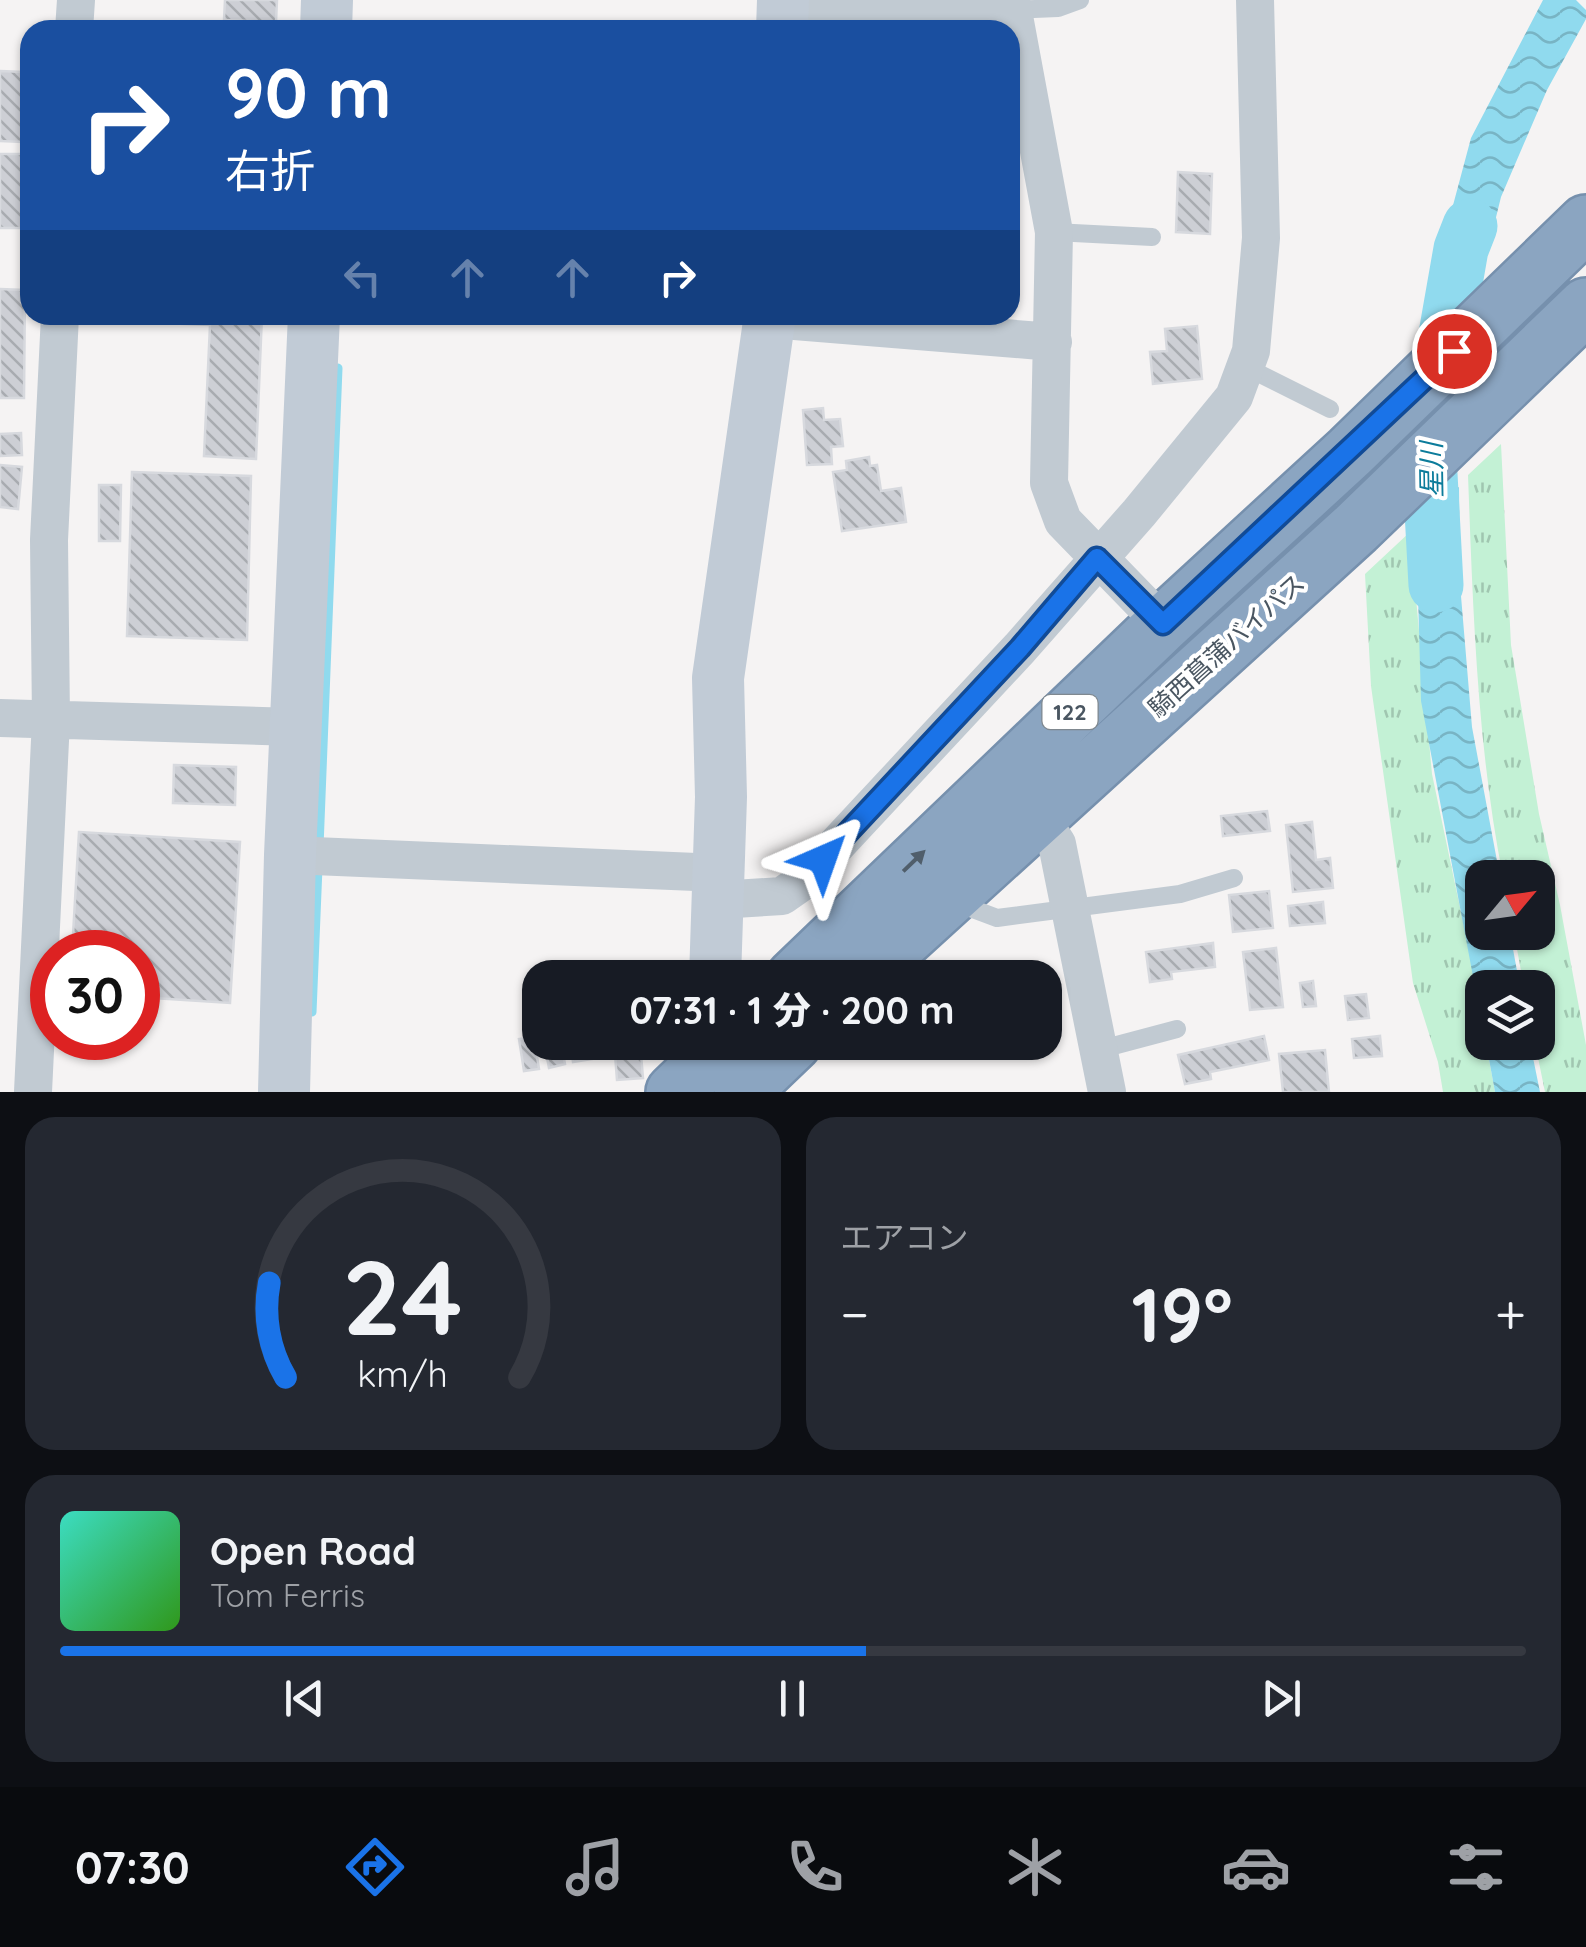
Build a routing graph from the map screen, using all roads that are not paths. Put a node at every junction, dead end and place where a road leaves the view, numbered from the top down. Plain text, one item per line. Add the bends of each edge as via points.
1 (1080, 0) edge
2 (1255, 0) edge
3 (1011, 9) edge
4 (783, 12) edge
5 (1020, 56) edge
6 (1054, 232) junction
7 (1152, 237) dead end
8 (1577, 247) edge
9 (1586, 306) edge
10 (60, 325) edge
11 (314, 325) edge
12 (769, 325) edge
13 (861, 325) edge
14 (1534, 337) junction
15 (1053, 342) junction
16 (1246, 367) junction
17 (1348, 470) junction
18 (1097, 558) junction
19 (1163, 624) junction
20 (0, 718) edge
21 (50, 720) junction
22 (296, 727) junction
23 (967, 810) junction
24 (1038, 815) junction
25 (290, 854) junction
26 (1234, 878) dead end
27 (719, 886) junction
28 (957, 889) junction
29 (1072, 910) junction
30 (716, 960) edge
31 (813, 960) edge
32 (880, 960) edge
33 (1177, 1028) dead end
34 (1098, 1050) junction
35 (723, 1064) edge
36 (33, 1092) edge
37 (284, 1092) edge
38 (674, 1092) edge
39 (1107, 1092) edge

1 - 3 lane via 1058,8
2 - 16 street via 1261,238
3 - 4 street
5 - 6 street
6 - 7 lane
6 - 15 street
8 - 14 highway
8 - 17 highway, 騎西菖蒲バイパス / 122
9 - 14 highway, 騎西菖蒲バイパス / 122
10 - 21 street
11 - 22 street
12 - 27 street via 718,678
13 - 15 street
14 - 17 highway, 騎西菖蒲バイパス / 122
15 - 18 street via 1049,484 1063,521
16 - 17 lane
16 - 18 street via 1234,397
17 - 19 highway, 騎西菖蒲バイパス / 122
17 - 23 highway via 1083,738 1031,778
17 - 24 highway, 騎西菖蒲バイパス / 122
18 - 19 street
18 - 27 street via 802,882 782,896
19 - 23 highway, 騎西菖蒲バイパス / 122
20 - 21 street
21 - 22 street
21 - 36 street
22 - 25 street
31 -> 23 highway, 騎西菖蒲バイパス / 122
24 - 28 highway, 騎西菖蒲バイパス / 122
24 - 29 street via 1056,844
25 - 27 street
25 - 37 street
26 - 29 lane via 1180,894
27 - 30 street
28 - 29 lane via 973,909 997,918
28 - 32 highway, 騎西菖蒲バイパス / 122
29 - 34 street
33 - 34 lane
34 - 39 street
35 - 38 highway

